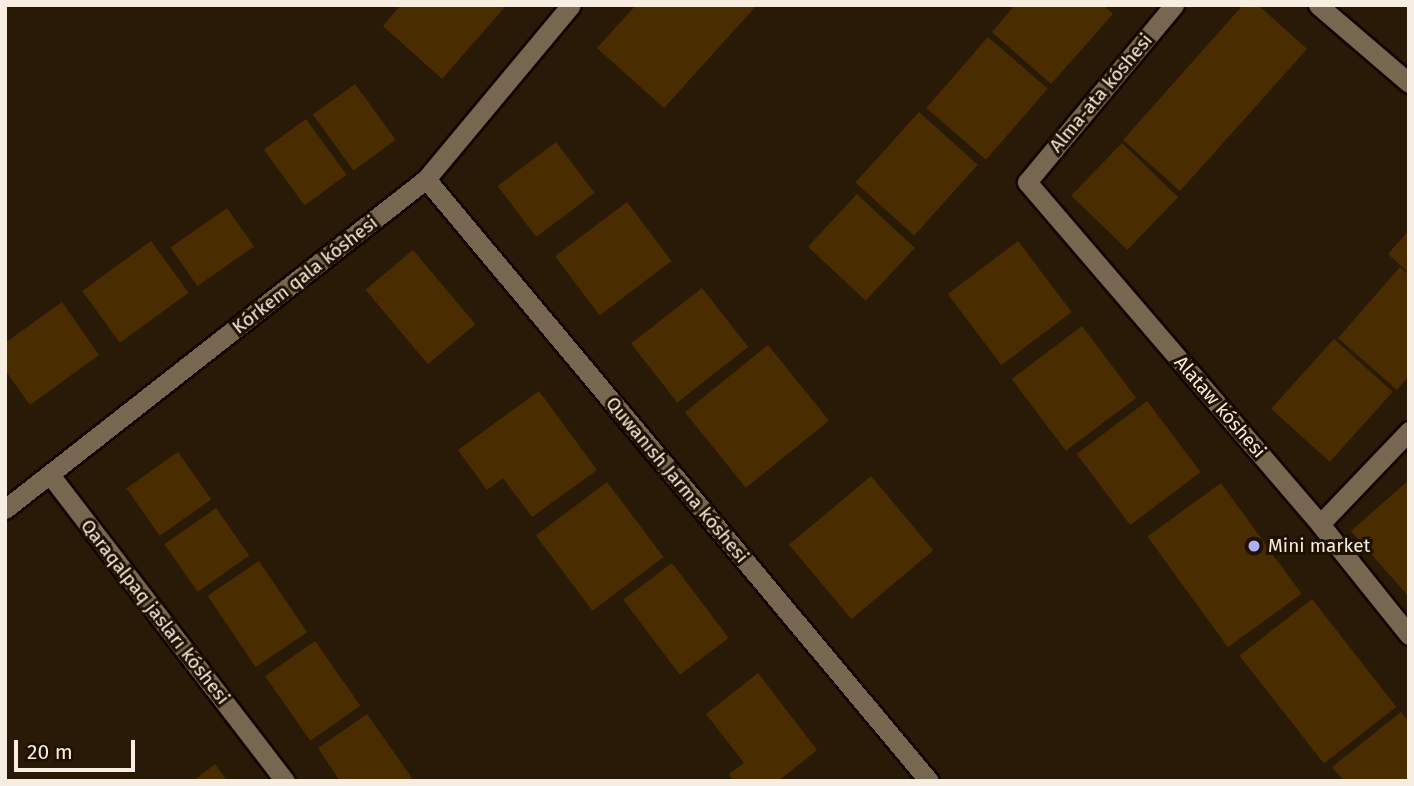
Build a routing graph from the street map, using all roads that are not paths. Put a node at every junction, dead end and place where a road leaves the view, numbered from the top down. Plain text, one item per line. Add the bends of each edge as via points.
1 (571, 5) edge
2 (1174, 5) edge
3 (1318, 5) edge
4 (1409, 83) edge
5 (426, 179) junction
6 (1027, 182) joint
7 (1409, 431) edge
8 (51, 476) junction
9 (5, 509) edge
10 (1320, 524) junction
11 (1409, 635) edge
12 (285, 781) edge
13 (929, 781) edge

1 - 5 street, Kórkem qala kóshesi
2 - 6 street, Alma-ata kóshesi
3 - 4 street
5 - 8 street, Kórkem qala kóshesi
5 - 13 street, Quwanısh Jarma kóshesi
6 - 10 street, Alataw kóshesi
7 - 10 street
8 - 9 street, Kórkem qala kóshesi
8 - 12 street, Qaraqalpaq jasları kóshesi
10 - 11 street, Alataw kóshesi

